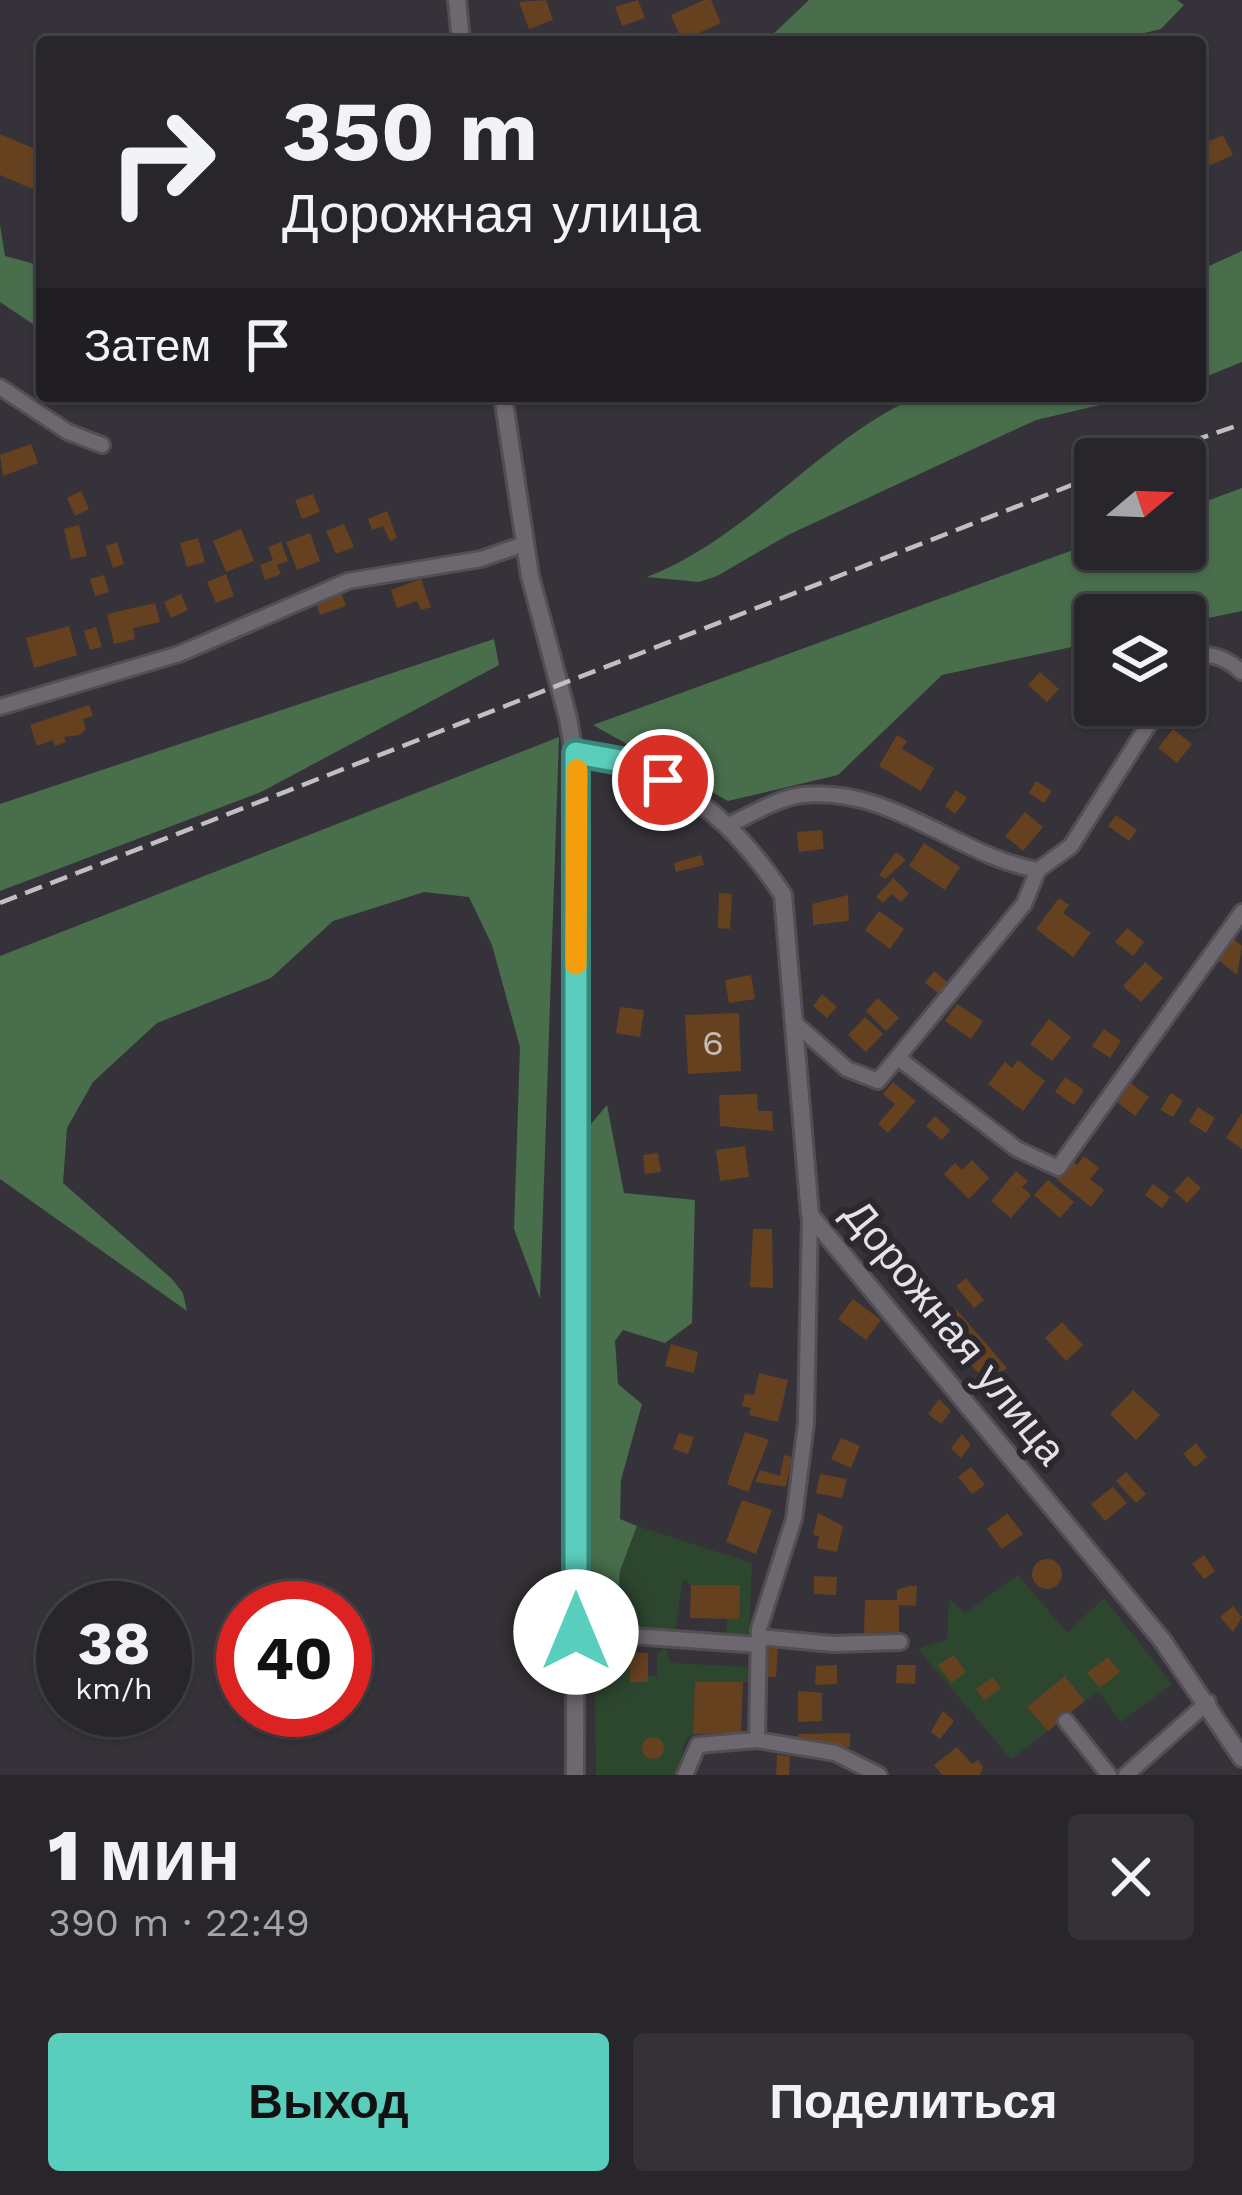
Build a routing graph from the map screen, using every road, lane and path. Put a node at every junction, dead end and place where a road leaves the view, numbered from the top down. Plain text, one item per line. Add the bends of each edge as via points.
1 (457, 0) edge
2 (460, 36) edge
3 (0, 387) edge
4 (504, 402) edge
5 (102, 445) dead end
6 (524, 544) junction
7 (1206, 657) edge
8 (1242, 672) edge
9 (0, 706) edge
10 (1148, 726) edge
11 (576, 753) junction
12 (726, 826) junction
13 (1038, 870) junction
14 (1242, 912) edge
15 (797, 1025) junction
16 (898, 1058) junction
17 (810, 1215) junction
18 (576, 1632) junction
19 (759, 1641) junction
20 (900, 1642) dead end
21 (1208, 1702) junction
22 (1066, 1721) dead end
23 (757, 1740) junction
24 (1242, 1758) edge
25 (575, 1775) edge
26 (685, 1775) edge
27 (879, 1775) edge
28 (1109, 1775) edge
29 (1126, 1775) edge

1 - 2 street
3 - 5 street
4 - 6 street
6 - 9 street via 482,559 347,581 179,654
6 - 11 street
7 - 8 street
10 - 13 street via 1071,846
11 - 12 street, Дорожная улица via 632,763 693,796
11 - 18 street
12 - 13 street via 801,795 858,800
12 - 15 street, Дорожная улица via 783,895
13 - 16 street via 1024,904
14 - 16 street via 1058,1168 1018,1149
15 - 16 street via 847,1069 878,1081
15 - 17 street, Дорожная улица
17 - 19 street via 799,1480
17 - 21 street, Дорожная улица
18 - 19 street
18 - 25 street
19 - 20 street
19 - 23 street
21 - 24 street, Дорожная улица
21 - 29 street
22 - 28 street
23 - 26 street via 698,1745
23 - 27 street via 836,1754

